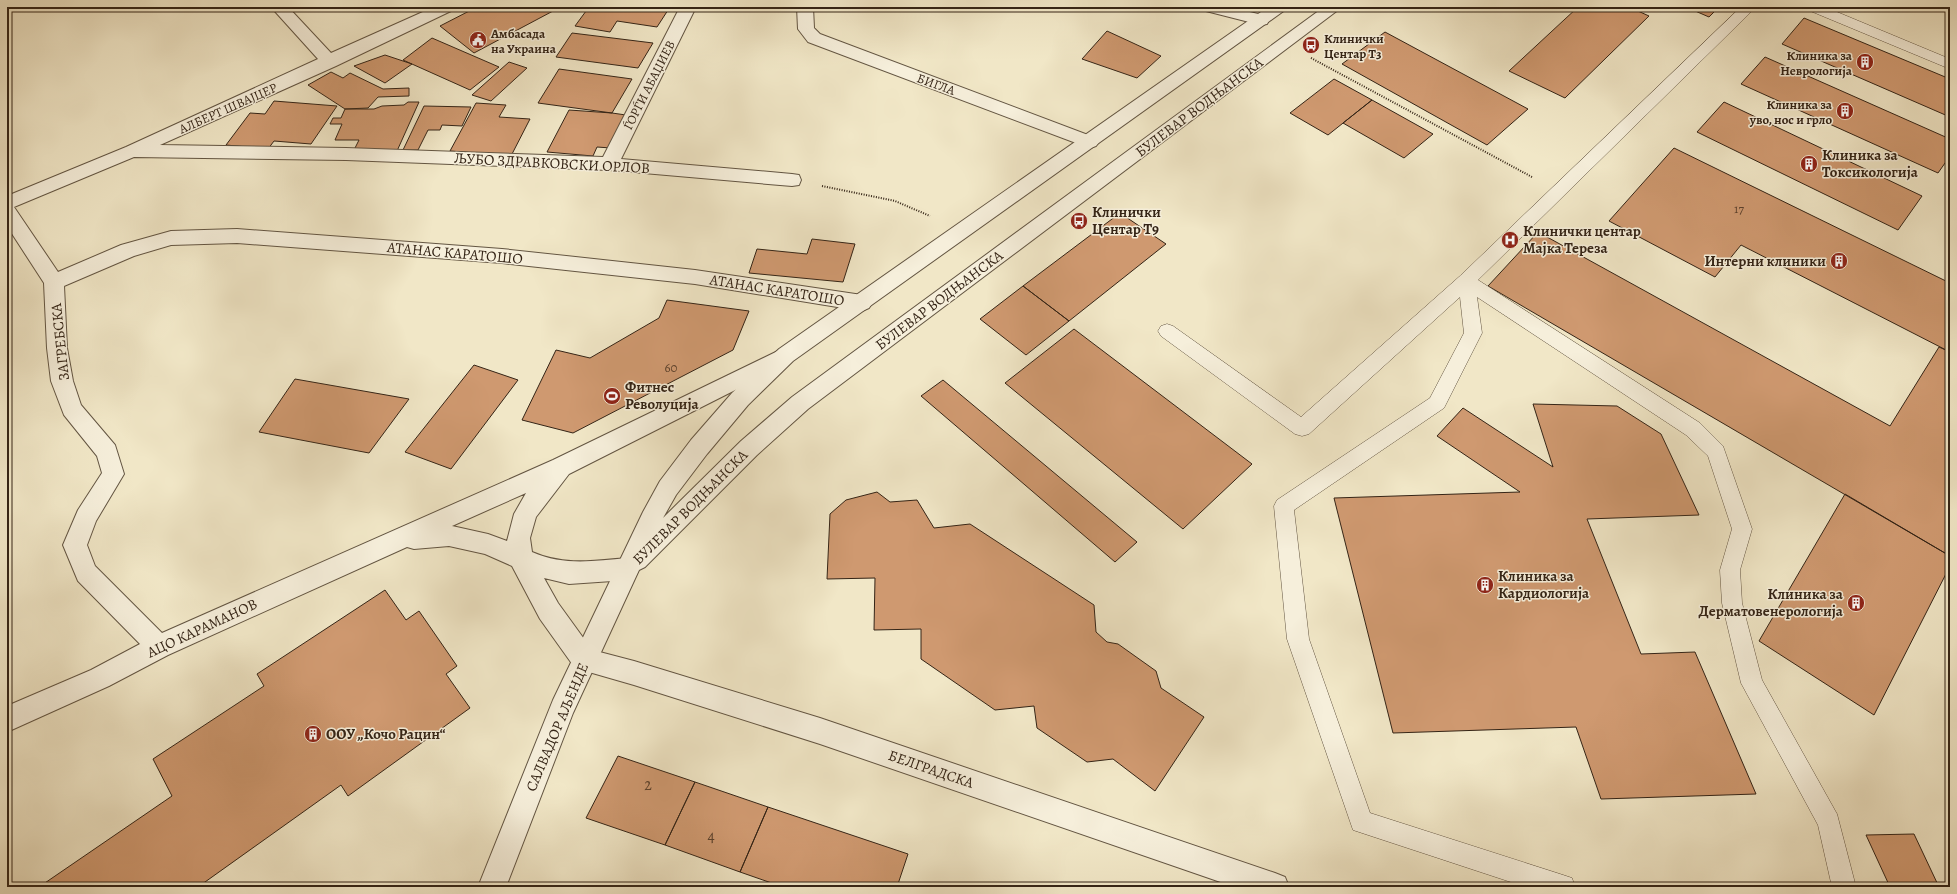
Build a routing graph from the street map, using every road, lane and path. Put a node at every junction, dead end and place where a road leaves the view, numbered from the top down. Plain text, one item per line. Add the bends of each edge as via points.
1 (279, 7) edge
2 (447, 7) edge
3 (688, 7) edge
4 (806, 7) edge
5 (1208, 7) edge
6 (1279, 7) edge
7 (1334, 7) edge
8 (1749, 7) edge
9 (1813, 7) edge
10 (1827, 7) edge
11 (1262, 20) junction
12 (1307, 56) dead end
13 (1950, 58) edge
14 (330, 62) junction
15 (1950, 64) edge
16 (1090, 142) junction
17 (132, 152) junction
18 (609, 164) junction
19 (792, 180) joint
20 (1558, 191) junction
21 (7, 203) edge
22 (7, 211) edge
23 (963, 232) junction
24 (1466, 281) junction
25 (54, 282) junction
26 (862, 303) junction
27 (1167, 331) dead end
28 (786, 355) junction
29 (561, 467) junction
30 (399, 540) junction
31 (521, 559) junction
32 (628, 569) junction
33 (158, 647) junction
34 (584, 660) junction
35 (7, 720) edge
36 (492, 887) edge
37 (1275, 887) edge
38 (1563, 887) edge
39 (1844, 887) edge

1 - 14 street
2 - 14 street, АЛБЕРТ ШВАЈЦЕР
3 - 18 street, ЃОРЃИ АБАЏИЕВ
4 - 16 street, БИГЛА via 806,29 814,38
5 - 11 street
6 - 11 street, БУЛЕВАР ВОДЊАНСКА
7 - 32 street, БУЛЕВАР ВОДЊАНСКА via 800,403 749,448
8 - 20 lane
9 - 15 lane
10 - 13 lane
11 - 16 street, БУЛЕВАР ВОДЊАНСКА
12 - 20 path
14 - 17 street, АЛБЕРТ ШВАЈЦЕР
16 - 23 street, БУЛЕВАР ВОДЊАНСКА
17 - 18 street, ЉУБО ЗДРАВКОВСКИ ОРЛОВ via 346,154
17 - 21 street, АЛБЕРТ ШВАЈЦЕР
18 - 19 street, ЉУБО ЗДРАВКОВСКИ ОРЛОВ
19 - 23 path via 895,201
20 - 24 lane
22 - 25 street, ЗАГРЕБСКА
23 - 26 street, БУЛЕВАР ВОДЊАНСКА
24 - 27 lane via 1302,428
24 - 38 lane via 1473,333 1436,403 1284,506 1298,639 1361,822
24 - 39 lane via 1693,429 1716,452 1742,528 1730,570 1732,603 1752,683 1829,822
25 - 26 street, АТАНАС КАРАТОШО via 128,250 171,238 237,236 518,258 695,277
25 - 33 street, ЗАГРЕБСКА via 62,381 72,409 107,452 113,474 86,517 75,545 86,573
26 - 28 street, БУЛЕВАР ВОДЊАНСКА
28 - 29 street, АЦО КАРАМАНОВ
28 - 32 street, БУЛЕВАР ВОДЊАНСКА via 740,399 698,447 668,488
29 - 30 street, АЦО КАРАМАНОВ
29 - 31 street, АЦО КАРАМАНОВ via 536,496 525,514 518,538
30 - 31 street, АЦО КАРАМАНОВ via 449,536 488,544
30 - 33 street, АЦО КАРАМАНОВ
31 - 32 street, АЦО КАРАМАНОВ via 541,567 569,573
31 - 34 street, АЦО КАРАМАНОВ via 549,611
32 - 34 street, САЛВАДОР АЉЕНДЕ
33 - 35 street, АЦО КАРАМАНОВ via 100,678
34 - 36 street, САЛВАДОР АЉЕНДЕ
34 - 37 street, БЕЛГРАДСКА via 820,731

